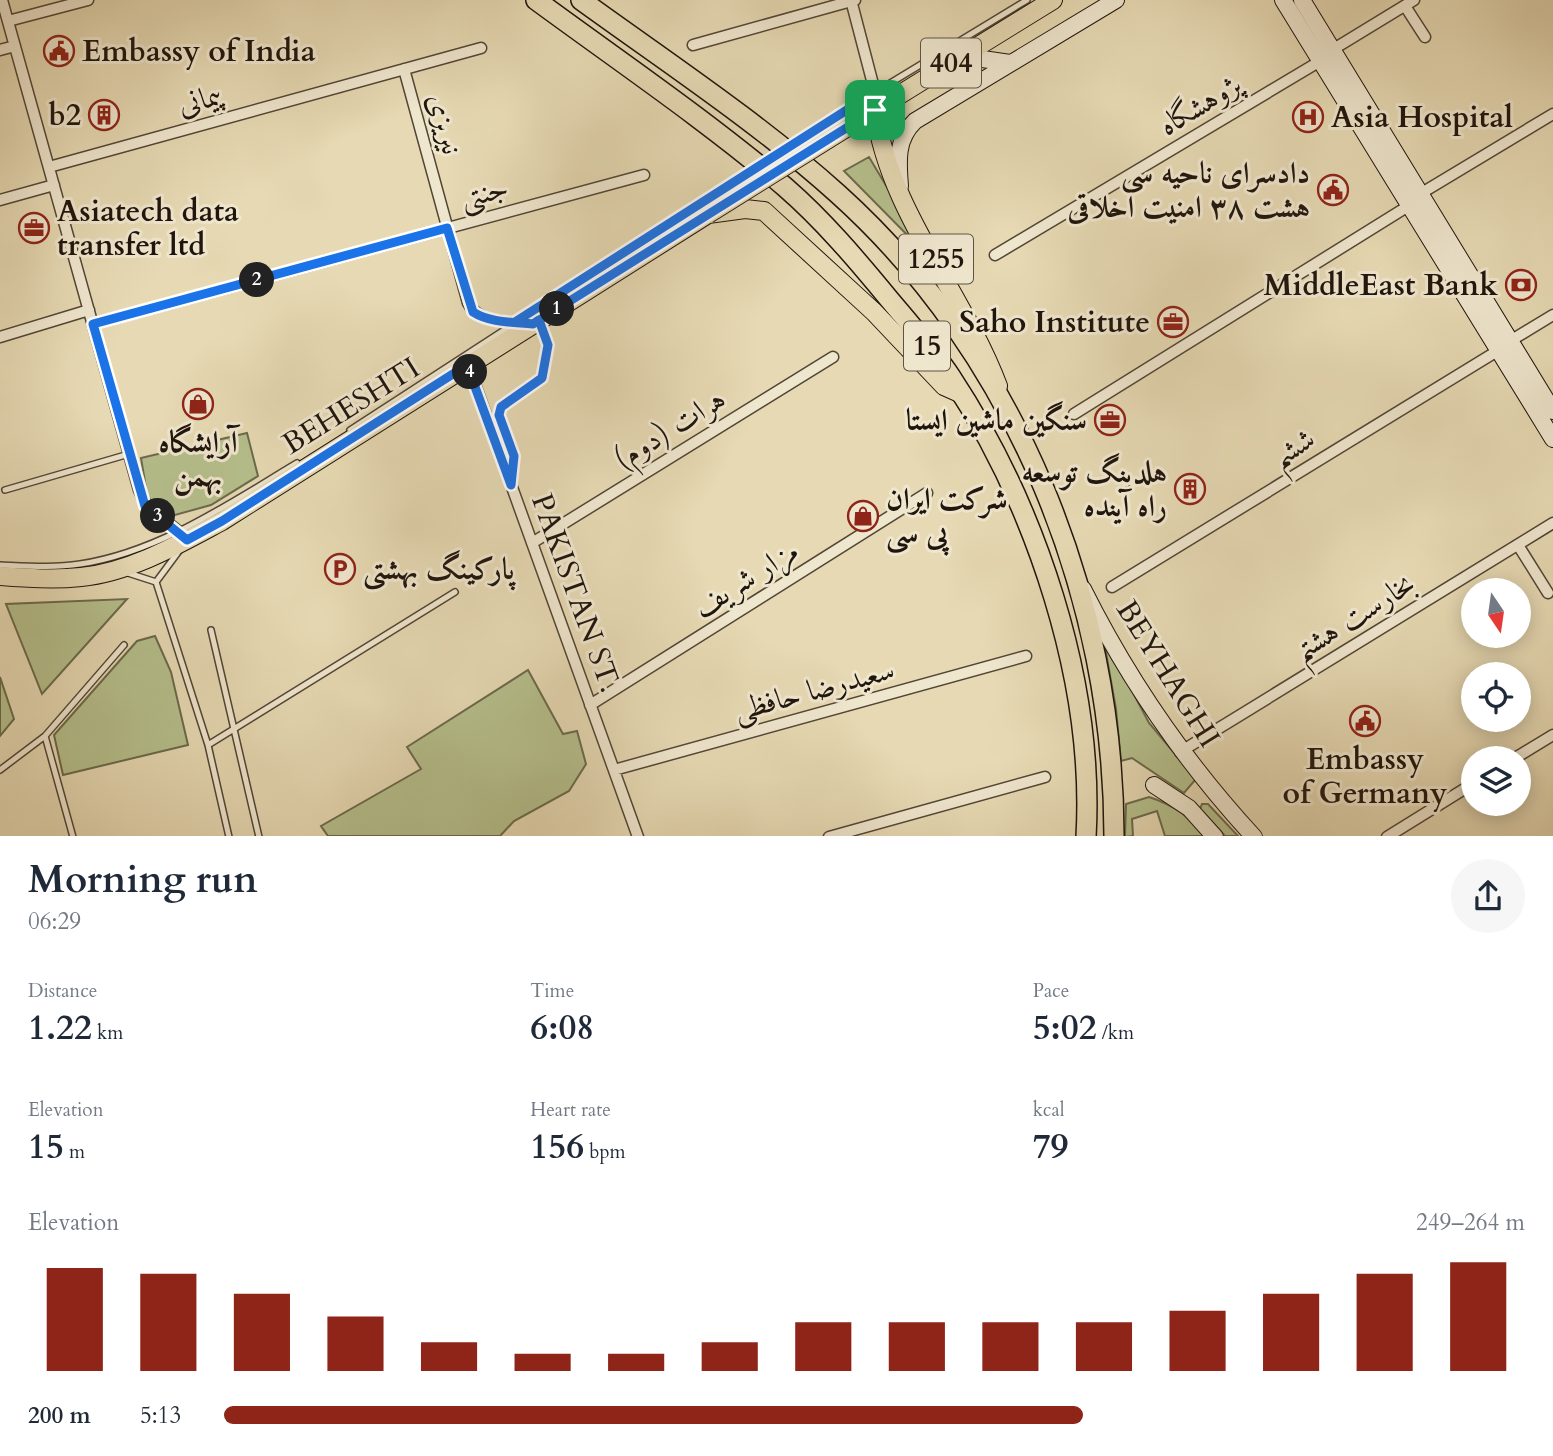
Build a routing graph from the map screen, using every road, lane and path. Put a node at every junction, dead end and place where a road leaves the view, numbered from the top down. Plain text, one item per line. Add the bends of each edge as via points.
1 (2, 0) edge
2 (88, 0) edge
3 (536, 0) edge
4 (582, 0) edge
5 (852, 0) edge
6 (1027, 0) edge
7 (1053, 0) edge
8 (1116, 0) edge
9 (1283, 0) edge
10 (1301, 0) edge
11 (1409, 3) edge
12 (1097, 6) edge
13 (8, 21) junction
14 (1425, 37) dead end
15 (693, 45) dead end
16 (15, 46) junction
17 (481, 48) dead end
18 (0, 50) edge
19 (1327, 55) junction
20 (962, 56) junction
21 (1010, 63) junction
22 (404, 69) junction
23 (875, 101) junction
24 (1553, 114) edge
25 (49, 167) junction
26 (644, 175) dead end
27 (54, 185) junction
28 (902, 199) junction
29 (0, 200) edge
30 (1415, 200) junction
31 (704, 209) junction
32 (447, 228) junction
33 (995, 255) dead end
34 (89, 310) junction
35 (1553, 314) edge
36 (529, 322) junction
37 (93, 324) junction
38 (0, 337) edge
39 (1505, 345) junction
40 (833, 357) dead end
41 (467, 365) junction
42 (962, 394) junction
43 (1005, 406) junction
44 (1553, 411) edge
45 (1074, 414) dead end
46 (342, 435) dead end
47 (1553, 439) edge
48 (321, 449) dead end
49 (129, 454) junction
50 (310, 455) dead end
51 (300, 462) dead end
52 (511, 485) junction
53 (5, 490) dead end
54 (927, 493) dead end
55 (1553, 523) edge
56 (183, 535) junction
57 (532, 543) junction
58 (1518, 545) junction
59 (0, 565) edge
60 (1073, 567) junction
61 (115, 569) junction
62 (0, 576) edge
63 (156, 582) junction
64 (1112, 587) dead end
65 (455, 592) dead end
66 (1548, 593) dead end
67 (211, 630) dead end
68 (124, 645) dead end
69 (1026, 656) dead end
70 (590, 705) junction
71 (236, 727) junction
72 (1553, 735) edge
73 (45, 736) junction
74 (208, 745) junction
75 (1531, 748) edge
76 (1181, 752) junction
77 (0, 770) edge
78 (614, 771) junction
79 (1045, 778) dead end
80 (1154, 785) dead end
81 (1212, 791) junction
82 (1461, 791) edge
83 (1189, 808) junction
84 (73, 836) edge
85 (229, 836) edge
86 (259, 836) edge
87 (638, 836) edge
88 (829, 836) edge
89 (1086, 836) edge
90 (1114, 836) edge
91 (1215, 836) edge
92 (1254, 836) edge
93 (1387, 836) edge

1 - 13 street
2 - 13 street
3 - 42 highway, 15 via 802,203 867,272
4 - 43 highway, 15 via 741,115 838,194 930,295
5 - 15 street
5 - 23 street, 1255
6 - 23 lane
7 - 20 main road, 404
8 - 12 main road
9 - 19 main road
10 - 19 main road
11 - 14 street
11 - 19 street, پژوهشگاه
12 - 21 main road
13 - 16 street
16 - 18 street
16 - 25 street
17 - 22 street, پیمانی
19 - 30 main road
19 - 33 street, پژوهشگاه
20 - 21 main road
20 - 23 main road, 404
21 - 28 main road via 920,117 905,131 898,162
22 - 25 street, پیمانی
22 - 32 street, نیریزی
23 - 28 main road, 1255 via 879,141
23 - 31 main road, 404, bridge
24 - 30 street
25 - 27 street
26 - 32 street, جنتی
27 - 29 street
27 - 34 street
28 - 43 main road, 1255 via 985,353
30 - 39 main road
30 - 45 street
31 - 36 main road, BEHESHTI / 404
31 - 42 main road via 764,211 874,312 944,386
32 - 36 street, نیریزی via 471,308 487,318
32 - 37 street, جنتی
34 - 37 street
34 - 38 street
35 - 39 street, ششم
36 - 41 main road, BEHESHTI / 404
36 - 46 lane
36 - 52 lane via 548,345 542,378 505,403 499,415 514,456
37 - 49 street
39 - 44 main road
39 - 47 main road
39 - 64 street, ششم
40 - 57 street, هرات (دوم)
41 - 52 street, PAKISTAN ST.
41 - 56 main road, BEHESHTI / 404 via 222,521
42 - 89 highway, 15 via 1021,509 1067,642 1083,750
43 - 60 highway, 15 via 1052,506
48 - 50 lane
49 - 53 lane
49 - 56 street via 145,506
51 - 56 lane
52 - 57 street, PAKISTAN ST.
54 - 70 street, مزار شریف
55 - 58 street, بخارست هشتم
56 - 59 lane via 81,564
56 - 61 main road, BEHESHTI / 404
56 - 63 lane
57 - 70 street, PAKISTAN ST.
58 - 66 street
58 - 76 street, بخارست هشتم
60 - 76 main road, BEYHAGHI via 1134,681
60 - 90 highway, 15 via 1092,633 1105,715
61 - 62 main road, BEHESHTI / 404 via 84,577
61 - 63 lane
63 - 74 lane
65 - 71 lane
67 - 71 lane
68 - 73 lane
69 - 78 street, سعیدرضا حافظی
70 - 78 street, PAKISTAN ST.
71 - 74 lane
71 - 86 lane
72 - 75 street
73 - 77 lane
73 - 84 lane
74 - 85 lane
76 - 81 main road, BEYHAGHI
78 - 87 street, PAKISTAN ST.
79 - 88 street
80 - 83 main road
81 - 83 main road via 1198,791 1190,798
81 - 92 main road, BEYHAGHI
82 - 93 street
83 - 91 main road

